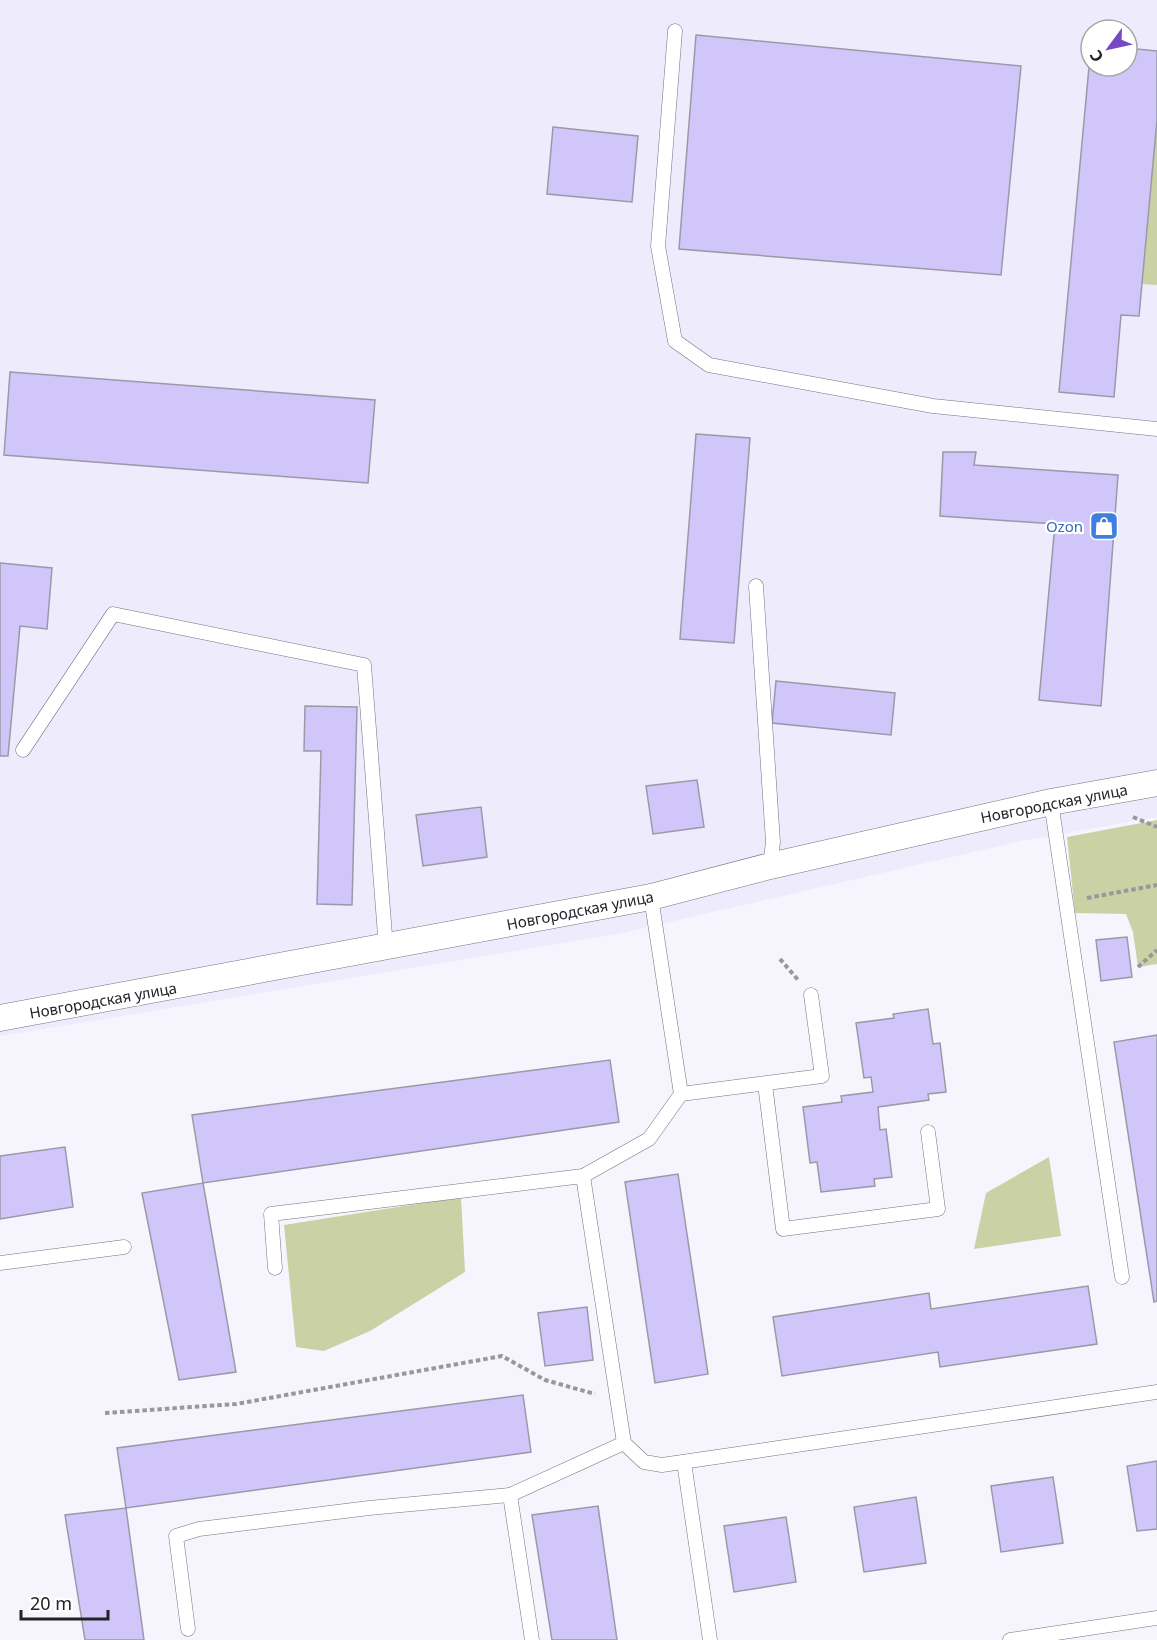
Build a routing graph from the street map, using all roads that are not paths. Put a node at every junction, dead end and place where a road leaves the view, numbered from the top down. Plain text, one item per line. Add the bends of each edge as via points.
1 (675, 31) dead end
2 (1157, 429) edge
3 (756, 586) dead end
4 (23, 750) dead end
5 (1157, 783) edge
6 (1051, 802) junction
7 (770, 866) junction
8 (651, 897) junction
9 (386, 948) junction
10 (811, 995) dead end
11 (0, 1018) edge
12 (765, 1084) junction
13 (681, 1094) junction
14 (928, 1132) dead end
15 (584, 1176) junction
16 (124, 1247) dead end
17 (0, 1263) edge
18 (275, 1269) dead end
19 (1122, 1277) dead end
20 (1157, 1392) edge
21 (624, 1443) junction
22 (684, 1462) junction
23 (510, 1495) junction
24 (1157, 1618) edge
25 (188, 1629) dead end
26 (532, 1640) edge
27 (710, 1640) edge
28 (1010, 1640) edge

1 - 2 lane via 658,246 675,341 709,365 721,368 933,406
3 - 7 lane via 773,842
4 - 9 lane via 112,614 364,665
5 - 6 street, Новгородская улица
6 - 7 street, Новгородская улица
6 - 19 lane
7 - 8 street, Новгородская улица
8 - 9 street, Новгородская улица
8 - 13 lane
9 - 11 street, Новгородская улица
10 - 12 lane via 822,1076
12 - 13 lane
12 - 14 lane via 783,1229 938,1209
13 - 15 lane via 648,1140
15 - 18 lane via 271,1214
15 - 21 lane
16 - 17 lane
20 - 22 lane
21 - 22 lane via 644,1462 662,1466
21 - 23 lane
22 - 27 lane
23 - 25 lane via 369,1508 199,1529 176,1536
23 - 26 lane
24 - 28 lane

